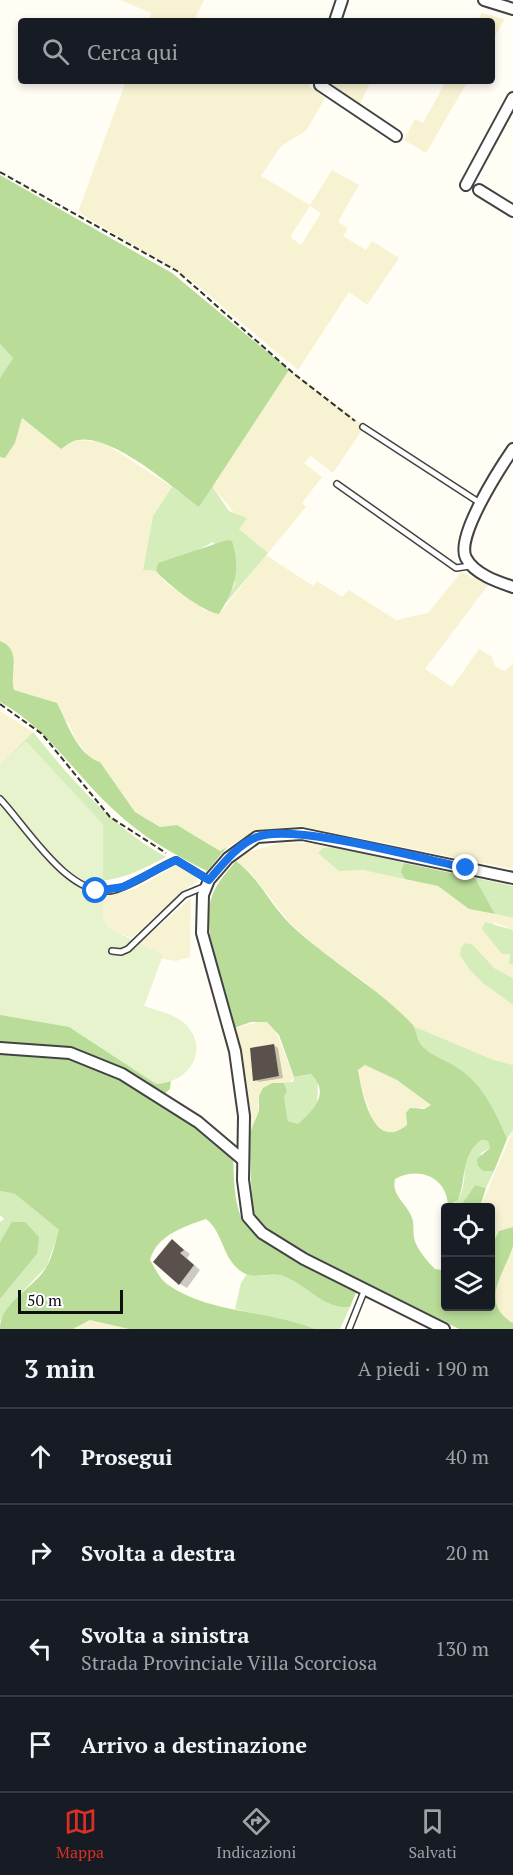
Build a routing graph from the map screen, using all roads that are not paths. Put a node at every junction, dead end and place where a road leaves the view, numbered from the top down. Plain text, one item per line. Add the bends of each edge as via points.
1 (342, 0) edge
2 (484, 0) edge
3 (513, 9) edge
4 (336, 18) edge
5 (320, 84) edge
6 (513, 98) edge
7 (396, 136) dead end
8 (466, 186) dead end
9 (479, 190) dead end
10 (513, 211) edge
11 (363, 427) road end
12 (513, 449) edge
13 (337, 484) dead end
14 (482, 504) junction
15 (472, 566) junction
16 (513, 587) edge
17 (0, 799) edge
18 (513, 878) edge
19 (208, 883) junction
20 (112, 951) dead end
21 (0, 1048) edge
22 (243, 1160) junction
23 (364, 1289) junction
24 (349, 1329) edge
25 (444, 1329) edge

1 - 4 street
2 - 3 street
5 - 7 street
6 - 8 street
9 - 10 street
11 - 14 lane
12 - 14 street
13 - 15 lane via 456,568
14 - 15 street via 463,547
15 - 16 street via 496,582
17 - 19 lane via 19,825 73,880 96,891 123,887 176,860
18 - 19 street via 302,834 257,837 228,858
19 - 20 lane via 184,896 128,949
19 - 22 street via 203,895 202,933 235,1051 244,1116
21 - 22 street via 70,1053 122,1074 198,1122
22 - 23 street via 248,1217 262,1233
23 - 24 lane
23 - 25 street

